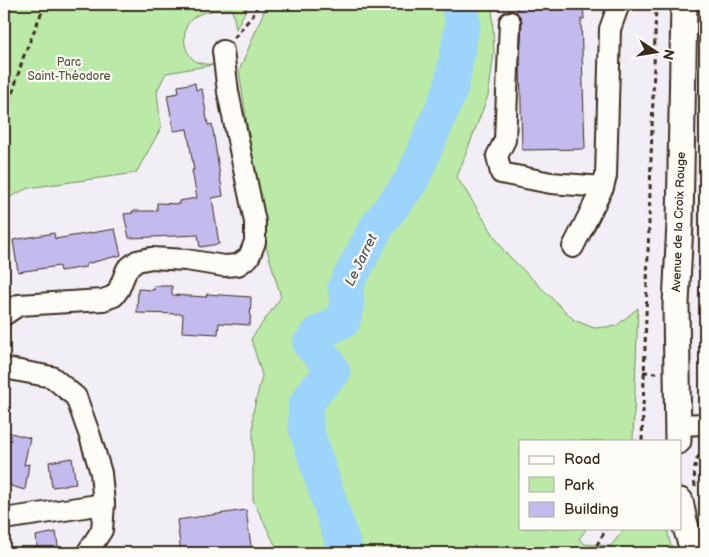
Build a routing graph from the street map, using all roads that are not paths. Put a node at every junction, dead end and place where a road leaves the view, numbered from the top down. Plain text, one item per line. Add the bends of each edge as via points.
1 (619, 4) edge
2 (684, 4) edge
3 (510, 22) dead end
4 (223, 50) road end
5 (603, 187) junction
6 (573, 247) dead end
7 (4, 315) edge
8 (4, 368) edge
9 (705, 424) edge
10 (678, 433) edge
11 (688, 498) edge
12 (104, 504) junction
13 (4, 518) edge
14 (87, 553) edge
15 (694, 553) edge

1 - 5 street via 610,29 606,176
2 - 10 main road, Avenue de la Croix Rouge via 676,304
3 - 5 street via 505,140 497,156 501,173 551,183
4 - 7 street via 228,92 255,222 256,242 249,257 238,265 224,266 177,259 137,261 127,269 114,296 103,300 19,306
5 - 6 street
8 - 12 street via 52,377 76,397 101,473
9 - 10 street
11 - 15 main road via 684,521
12 - 13 street
12 - 14 street via 102,530

